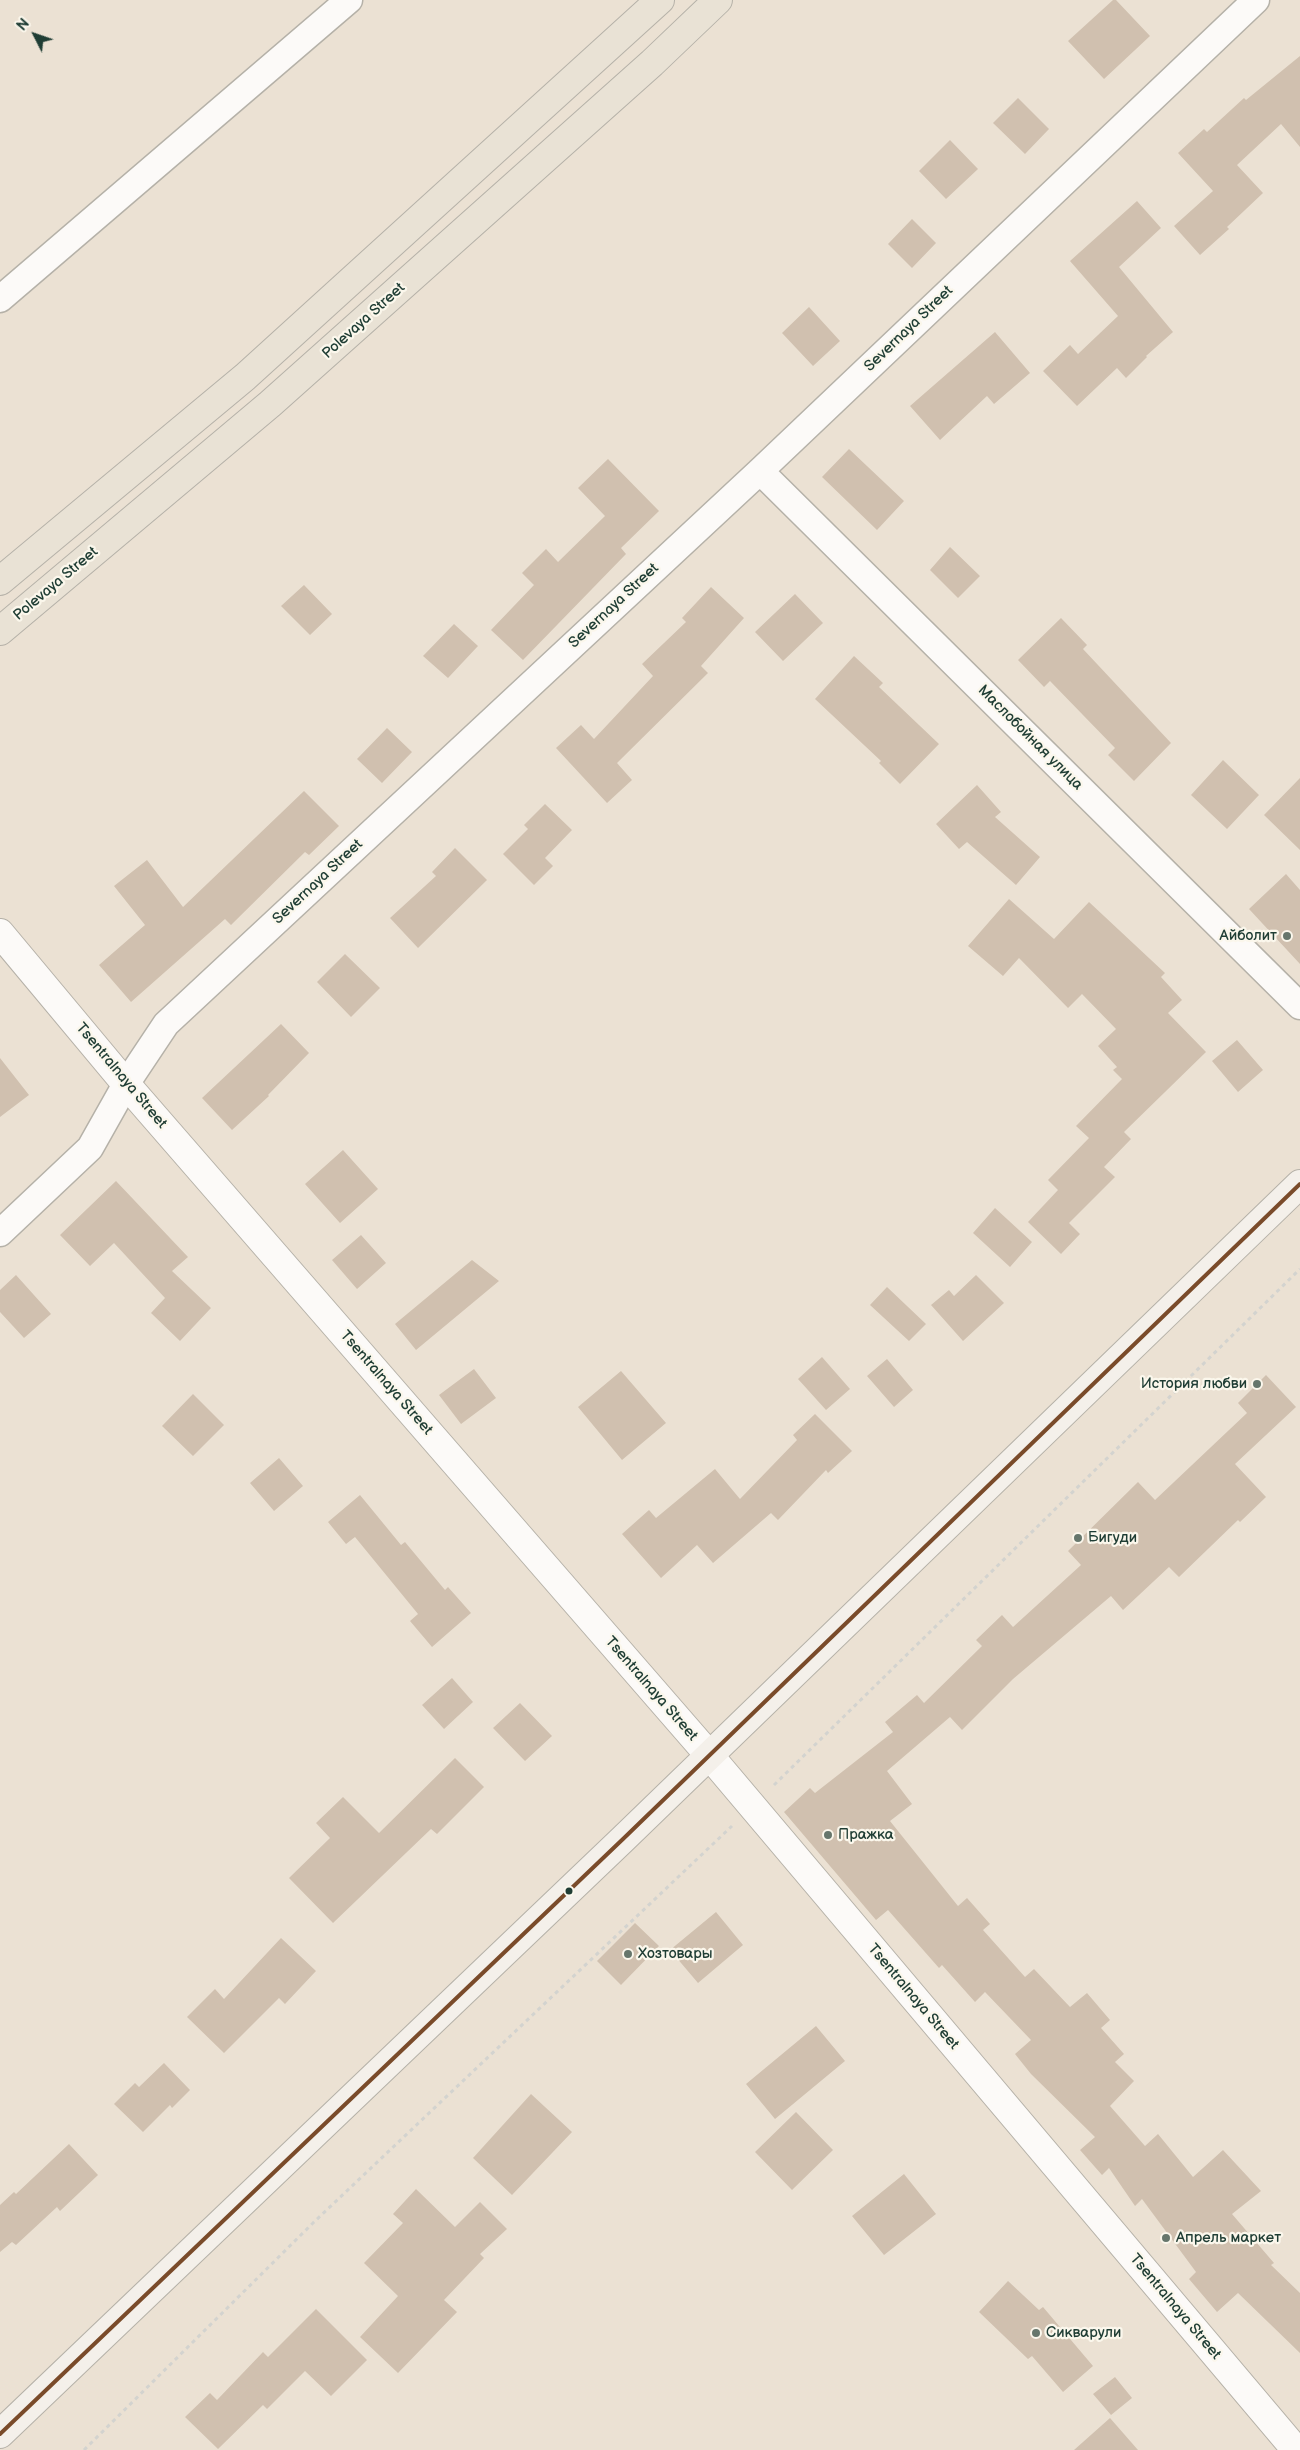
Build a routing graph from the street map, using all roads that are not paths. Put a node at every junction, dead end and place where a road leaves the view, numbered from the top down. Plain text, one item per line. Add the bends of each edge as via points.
1 (349, 0) edge
2 (660, 0) edge
3 (718, 0) edge
4 (1256, 0) edge
5 (0, 299) edge
6 (760, 471) junction
7 (0, 581) edge
8 (0, 631) edge
9 (0, 933) edge
10 (1300, 1006) edge
11 (126, 1084) junction
12 (1300, 1184) edge
13 (0, 1233) edge
14 (709, 1755) junction
15 (0, 2434) edge
16 (1296, 2450) edge

1 - 5 street
2 - 7 highway via 245,377
3 - 8 highway, Polevaya Street via 652,63 270,404
4 - 6 street, Severnaya Street
6 - 10 street, Маслобойная улица
6 - 11 street, Severnaya Street via 166,1024
9 - 11 street, Tsentralnaya Street
11 - 13 street, Severnaya Street via 90,1148
11 - 14 street, Tsentralnaya Street
12 - 14 main road
14 - 15 main road
14 - 16 street, Tsentralnaya Street

